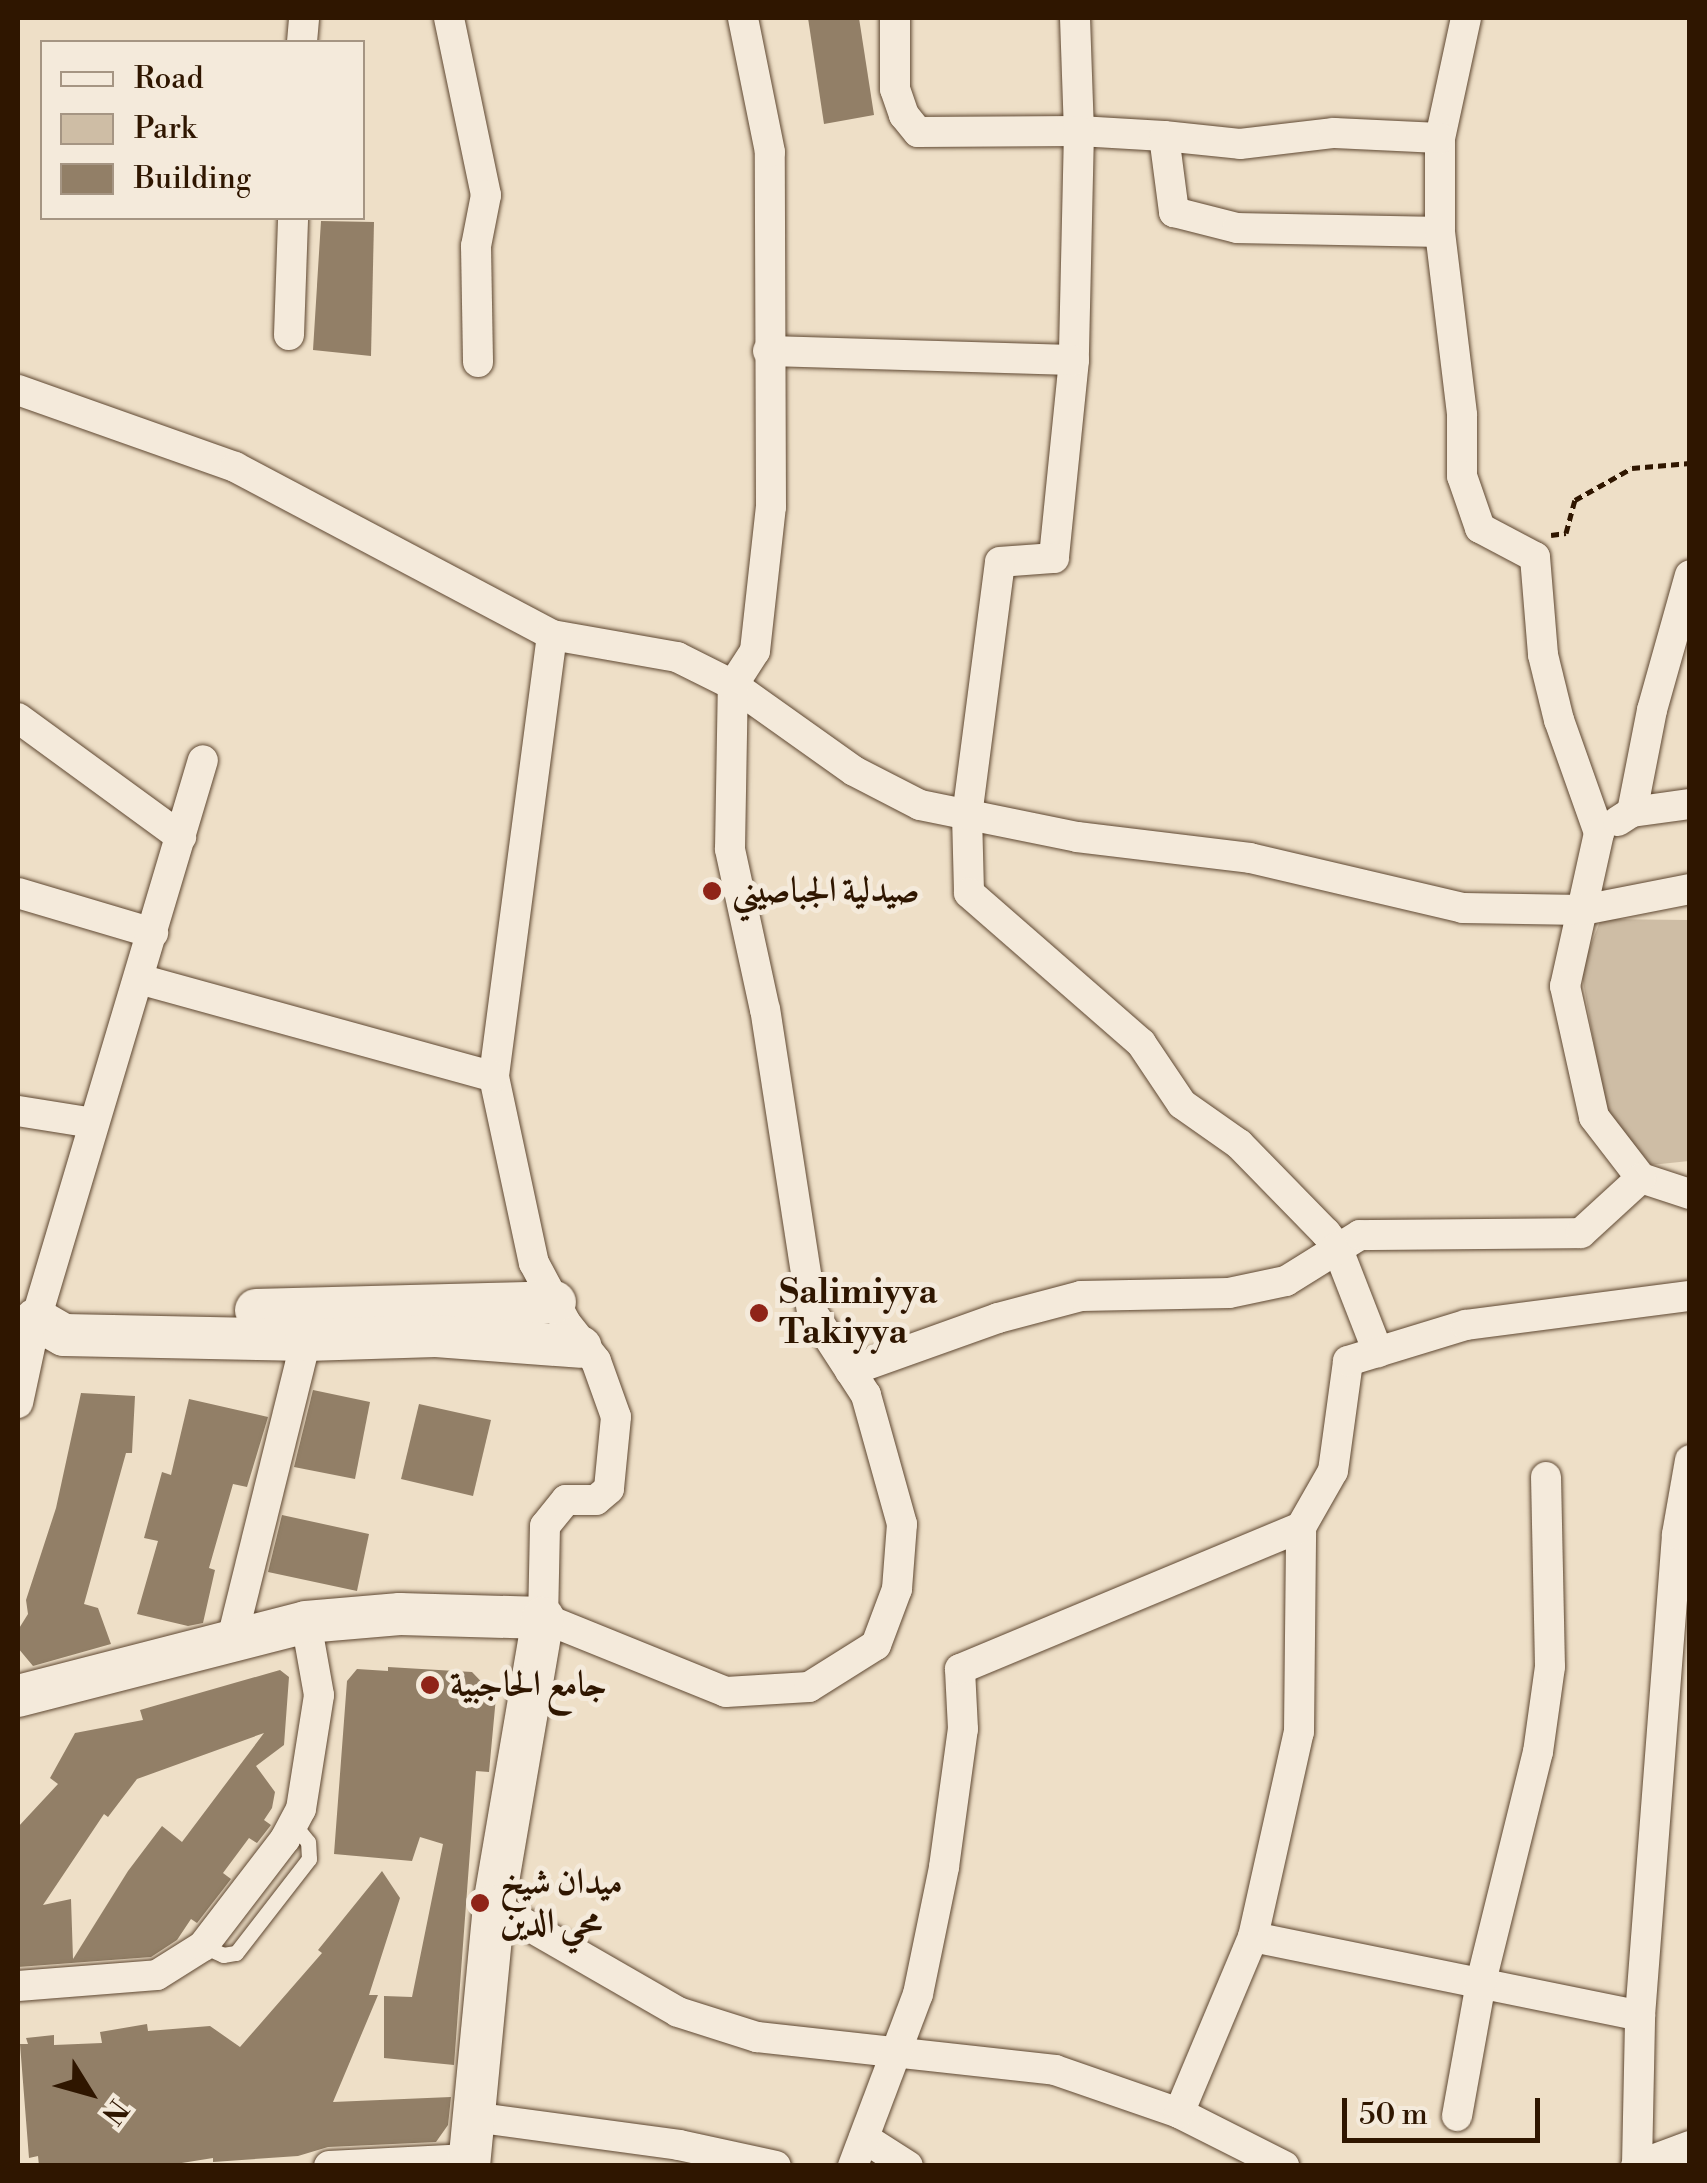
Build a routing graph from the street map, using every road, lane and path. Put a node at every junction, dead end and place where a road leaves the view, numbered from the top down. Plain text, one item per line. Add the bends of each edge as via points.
1 (449, 18) edge
2 (743, 18) edge
3 (895, 18) edge
4 (1075, 18) edge
5 (1466, 18) edge
6 (1079, 131) junction
7 (1164, 136) junction
8 (1440, 138) junction
9 (293, 220) edge
10 (1440, 232) junction
11 (289, 335) dead end
12 (768, 352) junction
13 (1074, 360) junction
14 (478, 362) dead end
15 (18, 390) edge
16 (1690, 463) edge
17 (1508, 540) junction
18 (1690, 575) edge
19 (552, 635) junction
20 (732, 686) junction
21 (18, 718) edge
22 (203, 760) dead end
23 (1690, 804) edge
24 (1632, 812) junction
25 (967, 815) junction
26 (1599, 832) junction
27 (181, 837) junction
28 (1690, 890) edge
29 (18, 893) edge
30 (1582, 910) junction
31 (153, 933) junction
32 (139, 979) junction
33 (494, 1077) junction
34 (18, 1111) edge
35 (94, 1123) junction
36 (1641, 1178) junction
37 (1690, 1194) edge
38 (1337, 1247) junction
39 (1690, 1296) edge
40 (555, 1302) junction
41 (27, 1319) edge
42 (458, 1320) junction
43 (306, 1340) junction
44 (581, 1347) junction
45 (1378, 1352) junction
46 (850, 1371) junction
47 (18, 1403) edge
48 (1690, 1460) edge
49 (1546, 1477) dead end
50 (1301, 1528) junction
51 (543, 1618) junction
52 (306, 1622) junction
53 (230, 1643) junction
54 (18, 1696) edge
55 (494, 1906) junction
56 (1253, 1936) junction
57 (1481, 1982) junction
58 (18, 1986) edge
59 (1640, 2016) junction
60 (900, 2050) junction
61 (1178, 2112) junction
62 (1457, 2116) dead end
63 (1690, 2146) edge
64 (470, 2147) edge
65 (858, 2152) edge
66 (1637, 2165) edge
67 (330, 2166) edge
68 (776, 2166) edge
69 (908, 2166) edge
70 (1284, 2166) edge

1 - 14 street via 486,195 476,246
2 - 12 street via 770,152
3 - 6 street via 896,89 904,116 918,132
4 - 6 street
5 - 8 street
6 - 7 street
6 - 13 street
7 - 8 street via 1240,144 1334,132
7 - 10 street via 1174,212 1237,228
8 - 10 street
9 - 11 street
10 - 17 street via 1462,415 1462,476 1480,528
12 - 13 street
12 - 20 street via 771,506 755,651
13 - 25 street via 1054,558 1000,562
15 - 19 street via 235,468
16 - 17 path via 1632,468 1575,500 1566,533
17 - 26 street via 1535,557 1543,655
18 - 24 street
19 - 20 street via 677,657
19 - 33 street
20 - 25 street via 854,772 920,805
20 - 46 street via 730,849 765,1010 812,1312
21 - 27 street
22 - 27 street
23 - 24 street
24 - 26 street
25 - 30 street via 1077,837 1250,858 1464,908
25 - 38 street via 969,893 1141,1044 1182,1104 1239,1144
26 - 30 street
27 - 31 street
28 - 30 street
29 - 31 street
30 - 36 street via 1566,986 1594,1117
31 - 32 street
32 - 33 street
32 - 35 street
33 - 40 street via 524,1227
34 - 35 street
35 - 41 street
36 - 37 street
36 - 38 street via 1581,1233 1360,1235
38 - 45 street
38 - 46 street via 1286,1281 1229,1294 1080,1296
39 - 45 street via 1466,1325
40 - 42 street
40 - 44 street
41 - 42 street via 69,1306
41 - 43 street via 64,1336
41 - 47 street
42 - 43 street
42 - 44 street
43 - 53 street
44 - 51 street via 596,1361 616,1417 612,1470 609,1489 596,1500 566,1500 545,1526
45 - 50 street via 1348,1361 1333,1470
46 - 51 street via 866,1395 902,1524 897,1589 876,1645 809,1687 726,1692
48 - 59 street via 1677,1534
49 - 57 street via 1550,1667 1538,1752
50 - 56 street via 1299,1732
50 - 60 street via 960,1669 963,1730 944,1867
51 - 52 street via 400,1614
51 - 55 street
52 - 53 street
52 - 58 street via 319,1694 294,1825 202,1946 157,1975
53 - 54 street
55 - 60 street via 678,2012 757,2037
55 - 64 street
56 - 57 street
56 - 61 street
57 - 59 street
57 - 62 street
59 - 66 street
60 - 61 street via 1056,2070
60 - 65 street
61 - 70 street
63 - 66 street
64 - 67 street
64 - 68 street via 679,2145
65 - 69 street

